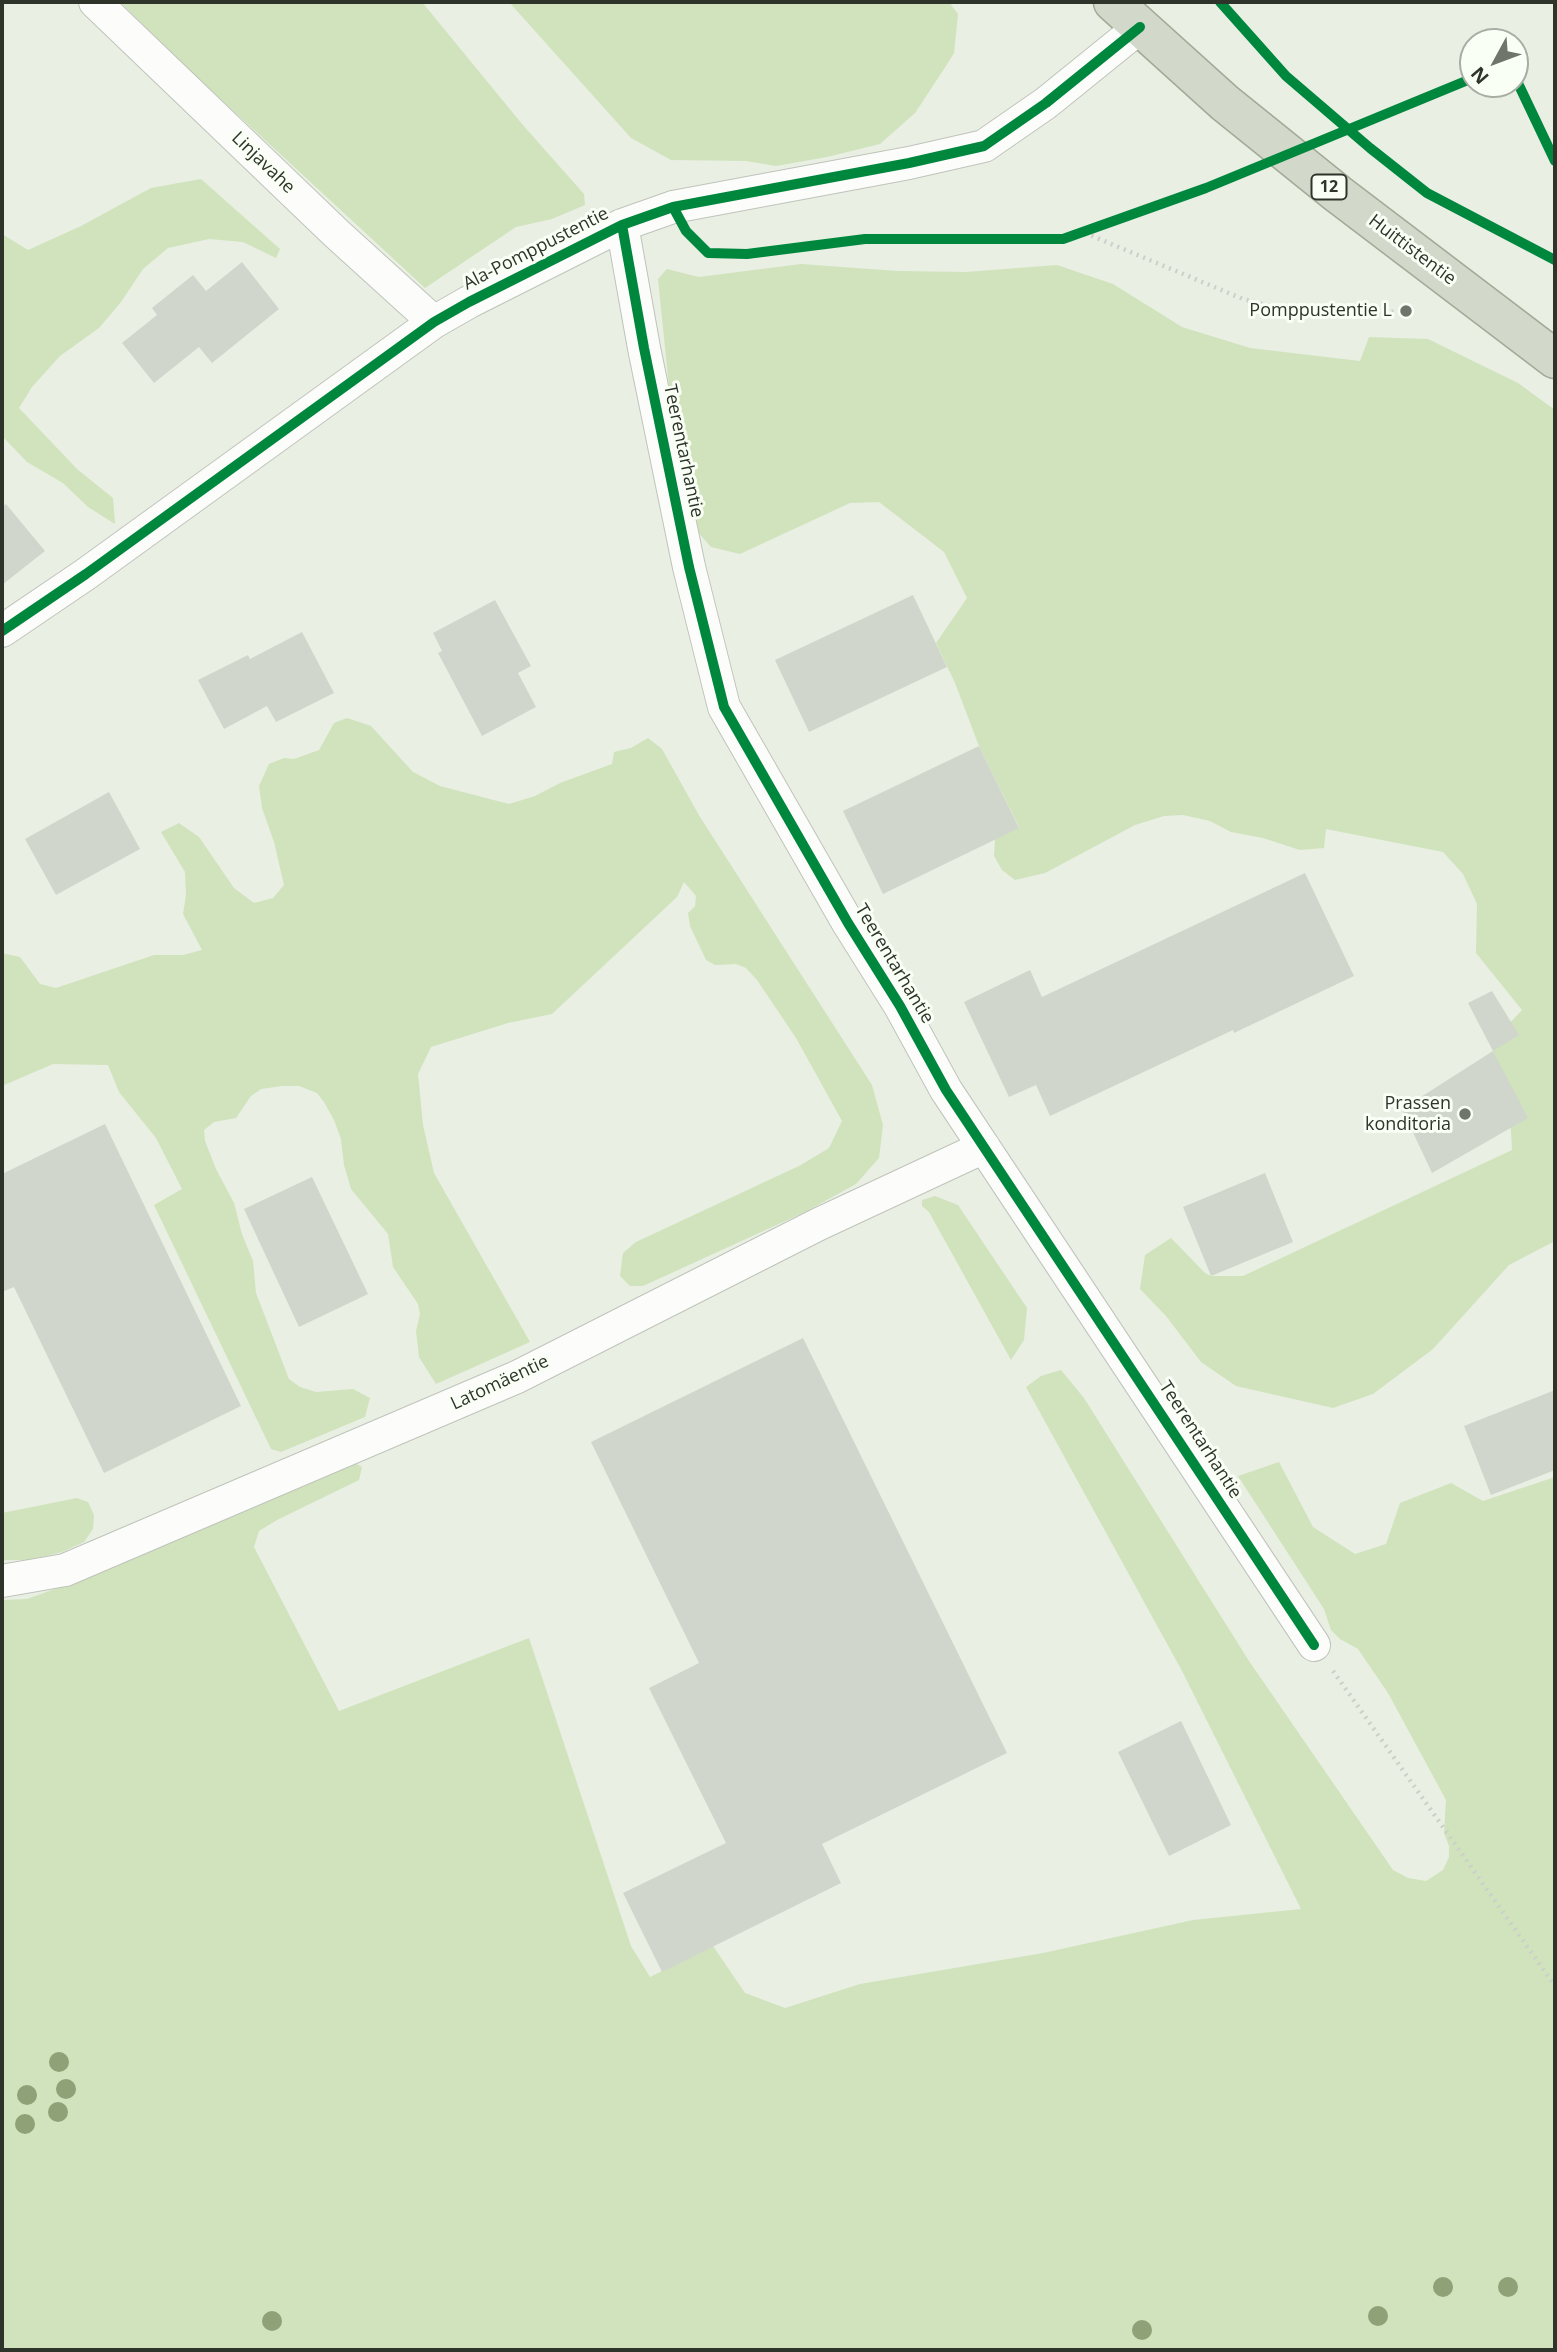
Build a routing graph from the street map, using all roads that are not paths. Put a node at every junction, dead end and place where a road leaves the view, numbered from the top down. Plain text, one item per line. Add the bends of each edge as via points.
1 (95, 2) edge
2 (1127, 14) edge
3 (622, 225) junction
4 (434, 322) junction
5 (1555, 359) edge
6 (2, 631) edge
7 (984, 1147) junction
8 (2, 1581) edge
9 (1314, 1644) road end

1 - 4 street, Linjavahe
2 - 3 street, Ala-Pomppustentie via 1046,103 984,146 673,207
2 - 5 highway, Huittistentie / 12 via 1225,103
3 - 4 street, Ala-Pomppustentie
3 - 7 street, Teerentarhantie via 689,566 724,707 946,1090
4 - 6 street, Ala-Pomppustentie
7 - 8 street, Latomäentie via 819,1224 517,1377 65,1570
7 - 9 street, Teerentarhantie

